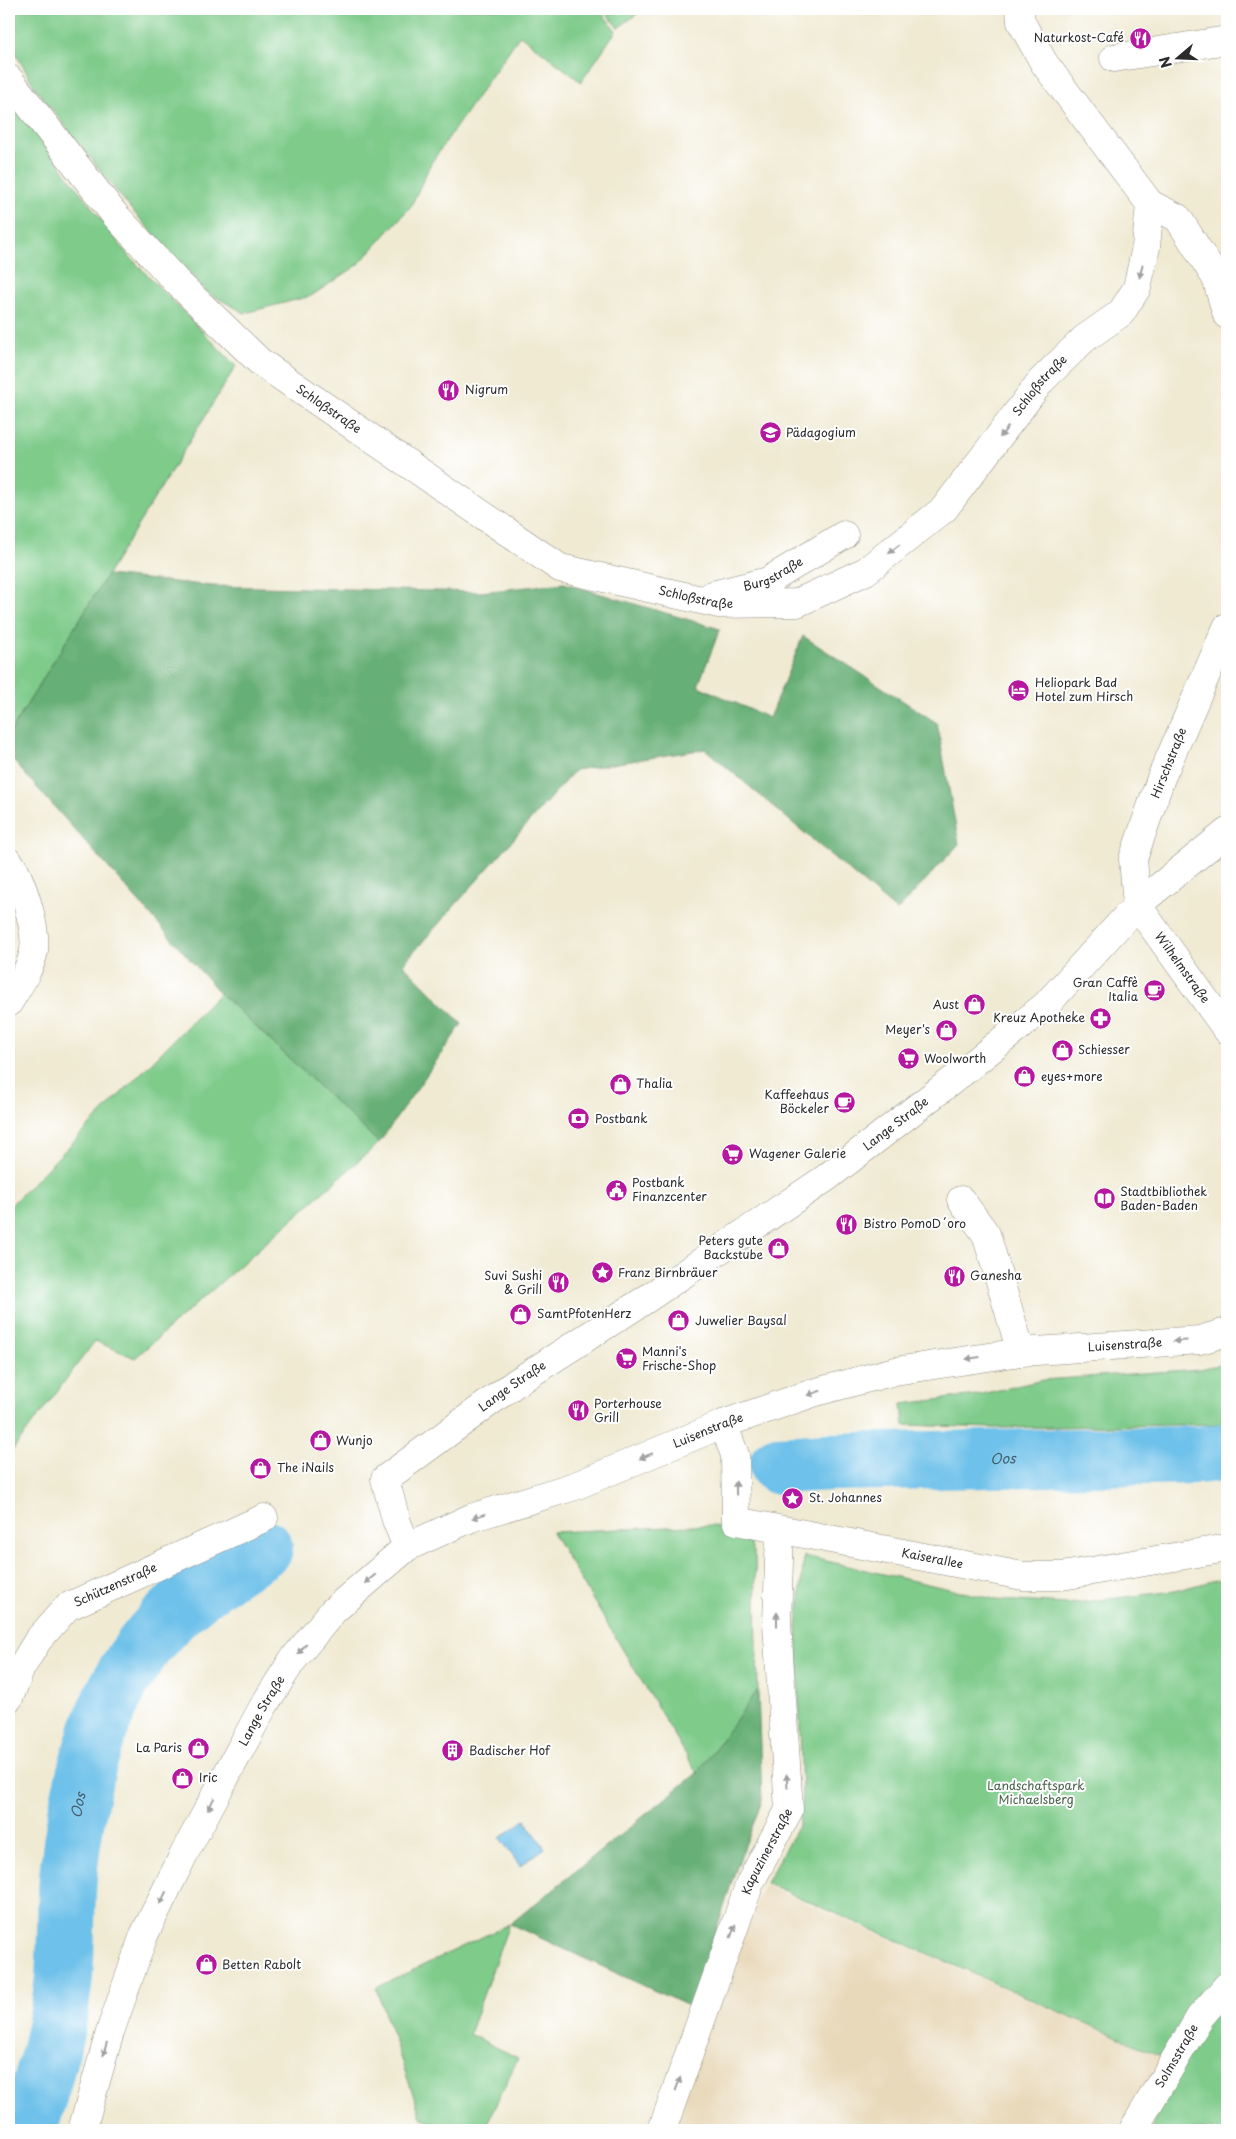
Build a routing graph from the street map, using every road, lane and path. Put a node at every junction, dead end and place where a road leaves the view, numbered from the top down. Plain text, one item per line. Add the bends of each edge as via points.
1 (1020, 15) edge
2 (1227, 40) edge
3 (1114, 58) dead end
4 (9, 78) edge
5 (1149, 213) junction
6 (1227, 315) edge
7 (844, 535) dead end
8 (696, 600) junction
9 (1227, 627) edge
10 (1227, 832) edge
11 (9, 862) edge
12 (1137, 905) junction
13 (9, 1002) edge
14 (1227, 1030) edge
15 (961, 1200) dead end
16 (1227, 1332) edge
17 (1021, 1352) junction
18 (723, 1424) junction
19 (264, 1518) dead end
20 (780, 1530) junction
21 (407, 1547) junction
22 (1227, 1548) edge
23 (9, 1698) edge
24 (1227, 1986) edge
25 (82, 2130) edge
26 (662, 2130) edge
27 (1133, 2130) edge

1 - 5 street via 1044,63
2 - 3 street
4 - 8 street, Schloßstraße via 126,227 176,281 260,362 560,568
5 - 6 street via 1178,218 1216,278
5 -> 8 street, Schloßstraße via 1137,288 1121,312 1084,339 1041,381 944,509 866,571 797,603 719,604
7 - 8 street, Burgstraße via 768,581
9 - 12 street, Hirschstraße via 1161,778 1133,859
10 - 12 street, Lange Straße
11 - 13 street via 29,904 34,949
12 - 14 street, Wilhelmstraße
12 - 21 street, Lange Straße via 1046,1005 826,1178 517,1382 385,1479
15 - 17 street via 986,1234
16 -> 17 street, Luisenstraße via 1200,1340
17 -> 18 street, Luisenstraße via 895,1371 816,1392
20 -> 18 street, Kaiserallee via 736,1521 735,1455
18 -> 21 street, Luisenstraße via 575,1486 471,1518
19 - 23 street, Schützenstraße via 67,1607 38,1640 21,1668
20 - 22 street, Kaiserallee via 1023,1576 1062,1576
26 -> 20 street, Kapuzinerstraße via 750,1883 789,1810 777,1623
21 -> 25 street, Lange Straße via 332,1611 292,1661 263,1707 144,1935 110,2032
24 - 27 street, Solmsstraße via 1200,2017

